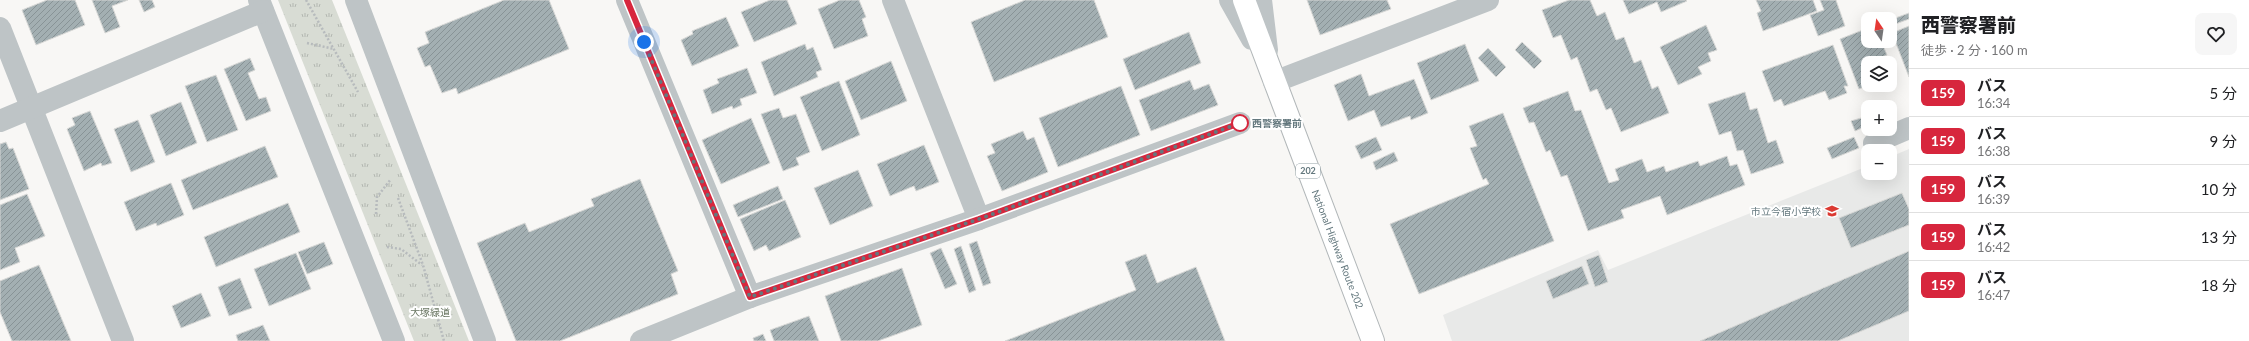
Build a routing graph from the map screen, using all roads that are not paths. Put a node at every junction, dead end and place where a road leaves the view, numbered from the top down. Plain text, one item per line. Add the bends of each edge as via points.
1 (356, 0) edge
2 (627, 0) edge
3 (893, 0) edge
4 (1230, 0) edge
5 (1244, 0) edge
6 (1261, 0) edge
7 (1488, 0) edge
8 (261, 5) edge
9 (1443, 8) edge
10 (0, 28) edge
11 (1272, 77) junction
12 (32, 108) junction
13 (0, 121) edge
14 (1240, 123) dead end
15 (1909, 128) edge
16 (1874, 143) dead end
17 (979, 219) junction
18 (750, 297) junction
19 (123, 341) edge
20 (394, 341) edge
21 (485, 341) edge
22 (642, 341) edge
23 (1373, 341) edge

1 - 21 street
2 - 18 street
3 - 17 street
4 - 11 street
5 - 11 highway, National Highway Route 202 / 202
6 - 11 street
7 - 9 street
8 - 12 street
8 - 20 street
9 - 11 street
10 - 12 street
11 - 23 highway, National Highway Route 202 / 202
12 - 13 street
12 - 19 street
14 - 17 street
15 - 16 street
17 - 18 street
18 - 22 street

